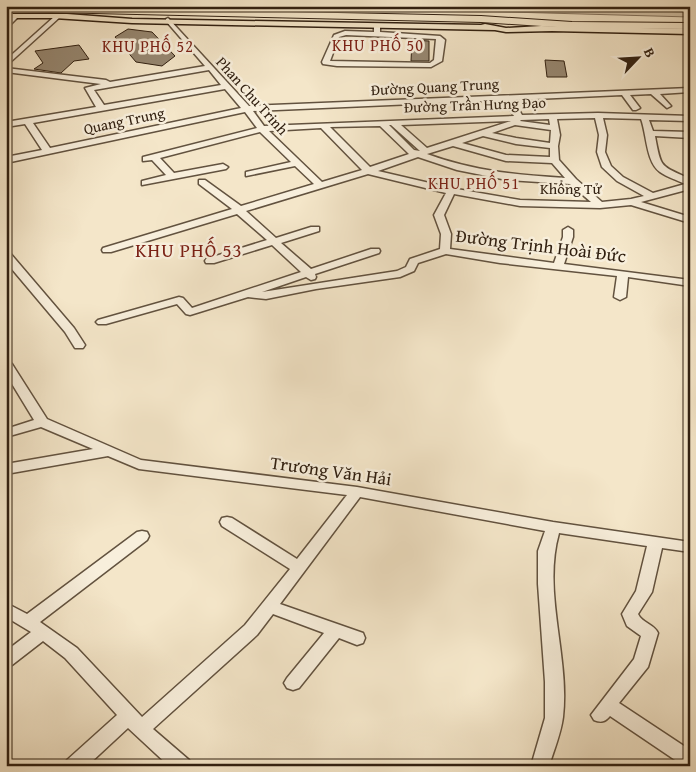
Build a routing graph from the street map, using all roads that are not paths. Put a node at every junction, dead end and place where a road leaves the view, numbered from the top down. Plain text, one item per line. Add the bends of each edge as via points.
1 (119, 6) edge
2 (229, 6) edge
3 (6, 9) edge
4 (375, 11) junction
5 (420, 12) junction
6 (6, 16) edge
7 (16, 16) junction
8 (53, 17) junction
9 (168, 20) junction
10 (527, 20) junction
11 (181, 21) junction
12 (496, 24) junction
13 (6, 27) edge
14 (690, 27) edge
15 (377, 30) junction
16 (565, 30) junction
17 (18, 54) junction
18 (7, 55) edge
19 (6, 64) edge
20 (209, 68) junction
21 (6, 70) edge
22 (176, 85) junction
23 (226, 86) junction
24 (131, 90) junction
25 (687, 90) edge
26 (653, 91) junction
27 (623, 92) junction
28 (690, 96) edge
29 (508, 98) junction
30 (333, 105) junction
31 (668, 106) dead end
32 (294, 107) junction
33 (636, 108) dead end
34 (102, 109) junction
35 (248, 109) junction
36 (474, 109) junction
37 (403, 112) junction
38 (441, 113) junction
39 (369, 114) junction
40 (598, 115) junction
41 (552, 116) junction
42 (644, 117) junction
43 (690, 119) edge
44 (517, 120) junction
45 (28, 121) junction
46 (394, 122) junction
47 (382, 123) junction
48 (6, 125) edge
49 (323, 125) junction
50 (337, 125) junction
51 (298, 126) junction
52 (555, 128) junction
53 (262, 130) junction
54 (483, 133) junction
55 (650, 133) junction
56 (690, 135) edge
57 (469, 138) junction
58 (453, 143) junction
59 (554, 146) junction
60 (49, 152) junction
61 (422, 153) junction
62 (6, 160) edge
63 (555, 160) junction
64 (296, 163) junction
65 (223, 167) dead end
66 (368, 171) junction
67 (249, 174) dead end
68 (172, 176) junction
69 (573, 181) junction
70 (202, 182) dead end
71 (145, 183) dead end
72 (320, 185) junction
73 (690, 185) edge
74 (451, 191) junction
75 (652, 196) junction
76 (631, 202) junction
77 (600, 205) junction
78 (239, 210) junction
79 (690, 220) edge
80 (315, 229) dead end
81 (568, 230) dead end
82 (273, 242) junction
83 (107, 250) dead end
84 (375, 251) dead end
85 (445, 251) junction
86 (6, 255) edge
87 (210, 261) dead end
88 (558, 266) junction
89 (308, 272) junction
90 (623, 273) junction
91 (690, 283) edge
92 (316, 286) junction
93 (246, 293) junction
94 (620, 297) dead end
95 (102, 322) dead end
96 (79, 346) dead end
97 (7, 367) edge
98 (42, 422) junction
99 (6, 433) edge
100 (110, 451) junction
101 (6, 469) edge
102 (357, 492) junction
103 (227, 522) dead end
104 (553, 527) junction
105 (142, 536) dead end
106 (656, 542) junction
107 (690, 546) edge
108 (299, 568) junction
109 (270, 606) junction
110 (6, 609) edge
111 (28, 622) junction
112 (336, 630) junction
113 (42, 632) junction
114 (357, 638) dead end
115 (6, 660) edge
116 (293, 683) dead end
117 (135, 722) junction
118 (690, 760) edge
119 (74, 766) edge
120 (182, 766) edge
121 (540, 766) edge

1 - 4 highway
2 - 4 highway
3 - 12 highway
4 - 5 highway
5 - 10 highway
5 - 14 highway
6 - 7 main road
7 - 8 main road
7 - 13 street
8 - 9 main road
8 - 17 street
8 - 18 street
9 - 11 main road
9 - 20 street, Phan Chu Trinh
10 - 12 highway
10 - 14 highway
10 - 14 highway
10 - 16 highway
11 - 12 main road
11 - 15 main road
12 - 15 main road
12 - 16 main road via 506,30
14 - 16 main road
15 - 15 street via 339,34 326,62 431,65 438,61 441,40 438,37
17 - 18 street
17 - 19 street
20 - 22 street
20 - 23 street, Phan Chu Trinh
21 - 24 street
22 - 23 street
22 - 24 street
22 - 24 street
23 - 35 street, Phan Chu Trinh
24 - 34 street
24 - 34 street via 89,88
25 - 26 street
25 - 28 street
26 - 27 street
26 - 31 street
27 - 29 street, Đường Quang Trung
27 - 33 street
29 - 36 street, Đường Quang Trung
29 - 44 street
30 - 32 street, Đường Quang Trung
30 - 39 street, Đường Quang Trung
30 - 50 street
32 - 35 street, Đường Quang Trung
32 - 51 street
34 - 45 street
35 - 53 street, Phan Chu Trinh
35 - 60 street, Quang Trung
36 - 38 street, Đường Trần Hưng Đạo
36 - 38 street, Đường Quang Trung
36 - 44 street, Đường Trần Hưng Đạo
37 - 38 street, Đường Trần Hưng Đạo
37 - 38 street, Đường Quang Trung
37 - 39 street, Đường Quang Trung
37 - 46 street, Đường Trần Hưng Đạo
38 - 57 street
39 - 47 street, Đường Trần Hưng Đạo
39 - 50 street, Đường Trần Hưng Đạo
40 - 41 street, Đường Trần Hưng Đạo
40 - 42 street, Đường Trần Hưng Đạo
40 - 75 street via 603,135 601,152 608,167 620,179
41 - 44 street, Đường Trần Hưng Đạo
41 - 52 street
42 - 43 street, Đường Trần Hưng Đạo
42 - 55 street
44 - 52 street via 537,127
44 - 54 street
45 - 48 street
45 - 60 street
46 - 47 street, Đường Trần Hưng Đạo
46 - 61 street
47 - 61 street via 411,152
49 - 50 street, Đường Trần Hưng Đạo
49 - 51 street, Đường Trần Hưng Đạo
49 - 66 street
51 - 53 street, Đường Trần Hưng Đạo
52 - 59 street
53 - 64 street, Phan Chu Trinh
53 - 68 street, Đường Trần Hưng Đạo via 150,158
54 - 57 street
54 - 59 street
55 - 56 street
55 - 73 street via 655,162
57 - 58 street
58 - 61 street
58 - 63 street via 506,158
59 - 63 street
60 - 62 street, Quang Trung
61 - 66 street
61 - 69 street via 482,173
63 - 69 street
64 - 67 street
64 - 72 street, Phan Chu Trinh
65 - 68 street
66 - 72 street
66 - 74 street, Khổng Tử
68 - 71 street
69 - 77 street
70 - 78 street
72 - 78 street
73 - 75 street, Khổng Tử
74 - 77 street, Khổng Tử via 520,203
74 - 85 street via 439,215 446,234
75 - 76 street, Khổng Tử
76 - 77 street, Khổng Tử
76 - 79 street
78 - 82 street
78 - 83 street
80 - 82 street
81 - 88 street
82 - 87 street
82 - 89 street
84 - 89 street
85 - 88 street, Đường Trịnh Hoài Đức
85 - 92 street, Đường Trịnh Hoài Đức via 414,261 410,269 400,274
86 - 96 street via 70,330
88 - 90 street, Đường Trịnh Hoài Đức
89 - 92 street
89 - 93 street
90 - 91 street, Đường Trịnh Hoài Đức
90 - 94 street
92 - 93 street, Đường Trịnh Hoài Đức via 266,296
93 - 95 street via 190,312 180,300
97 - 98 street
98 - 99 street
98 - 100 street, Trương Văn Hải
100 - 101 street
100 - 102 street, Trương Văn Hải via 139,464
102 - 104 street, Trương Văn Hải
102 - 108 street
103 - 108 street
104 - 106 street, Trương Văn Hải
104 - 121 street via 546,551 554,718
105 - 111 street
106 - 107 street, Trương Văn Hải
106 - 118 street via 644,592 630,614 633,622 650,633 642,662 604,710
108 - 109 street
109 - 112 street
109 - 117 street via 251,630
110 - 111 street
111 - 113 street
112 - 114 street
112 - 116 street
113 - 115 street
113 - 117 street via 77,659
117 - 119 street
117 - 120 street

